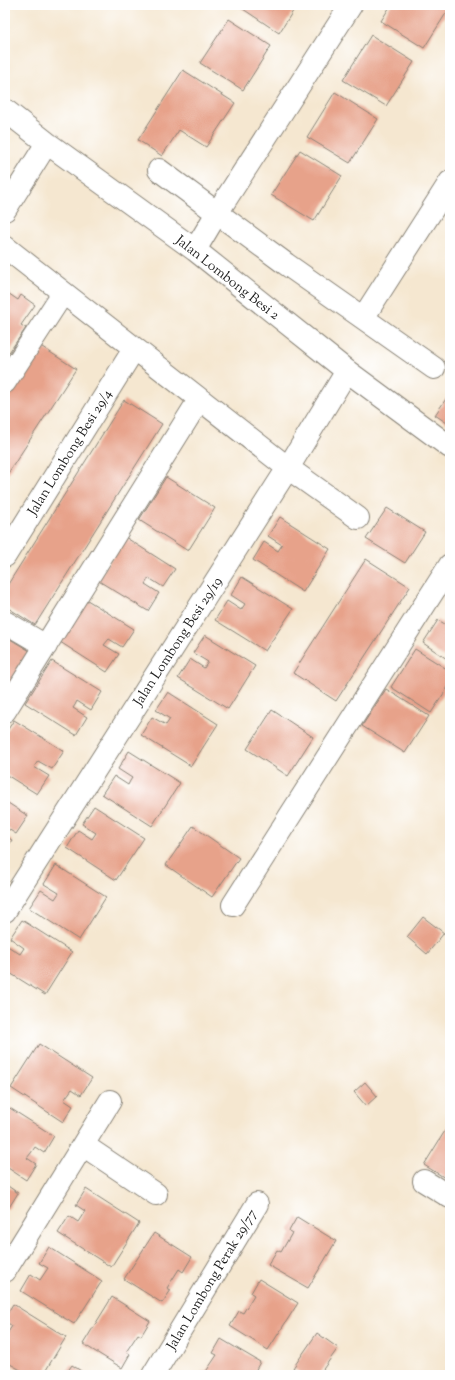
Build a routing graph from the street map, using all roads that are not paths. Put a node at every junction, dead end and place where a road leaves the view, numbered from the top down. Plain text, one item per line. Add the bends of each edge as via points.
1 (351, 5) edge
2 (5, 110) edge
3 (47, 143) junction
4 (159, 170) dead end
5 (450, 182) edge
6 (5, 210) edge
7 (217, 213) junction
8 (5, 247) edge
9 (195, 250) junction
10 (63, 293) junction
11 (363, 318) junction
12 (134, 349) junction
13 (434, 368) dead end
14 (347, 371) junction
15 (5, 382) edge
16 (199, 400) junction
17 (450, 446) edge
18 (288, 468) junction
19 (358, 518) dead end
20 (5, 556) edge
21 (450, 565) edge
22 (5, 622) edge
23 (46, 646) junction
24 (5, 711) edge
25 (233, 904) dead end
26 (5, 911) edge
27 (110, 1101) dead end
28 (83, 1145) junction
29 (424, 1181) dead end
30 (156, 1194) dead end
31 (450, 1196) edge
32 (257, 1204) dead end
33 (5, 1271) edge
34 (153, 1375) edge

1 - 7 street
2 - 3 street, Jalan Lombong Besi 2
3 - 6 street
3 - 9 street, Jalan Lombong Besi 2
4 - 7 street
5 - 11 street
7 - 9 street
7 - 11 street
8 - 10 street
9 - 14 street, Jalan Lombong Besi 2
10 - 12 street
10 - 15 street
11 - 13 street
12 - 16 street
12 - 20 street, Jalan Lombong Besi 29/4
14 - 17 street, Jalan Lombong Besi 2
14 - 18 street, Jalan Lombong Besi 29/19
16 - 18 street
16 - 23 street
18 - 19 street
18 - 26 street, Jalan Lombong Besi 29/19
21 - 25 street
22 - 23 street
23 - 24 street
27 - 28 street
28 - 30 street
28 - 33 street
29 - 31 street
32 - 34 street, Jalan Lombong Perak 29/77

